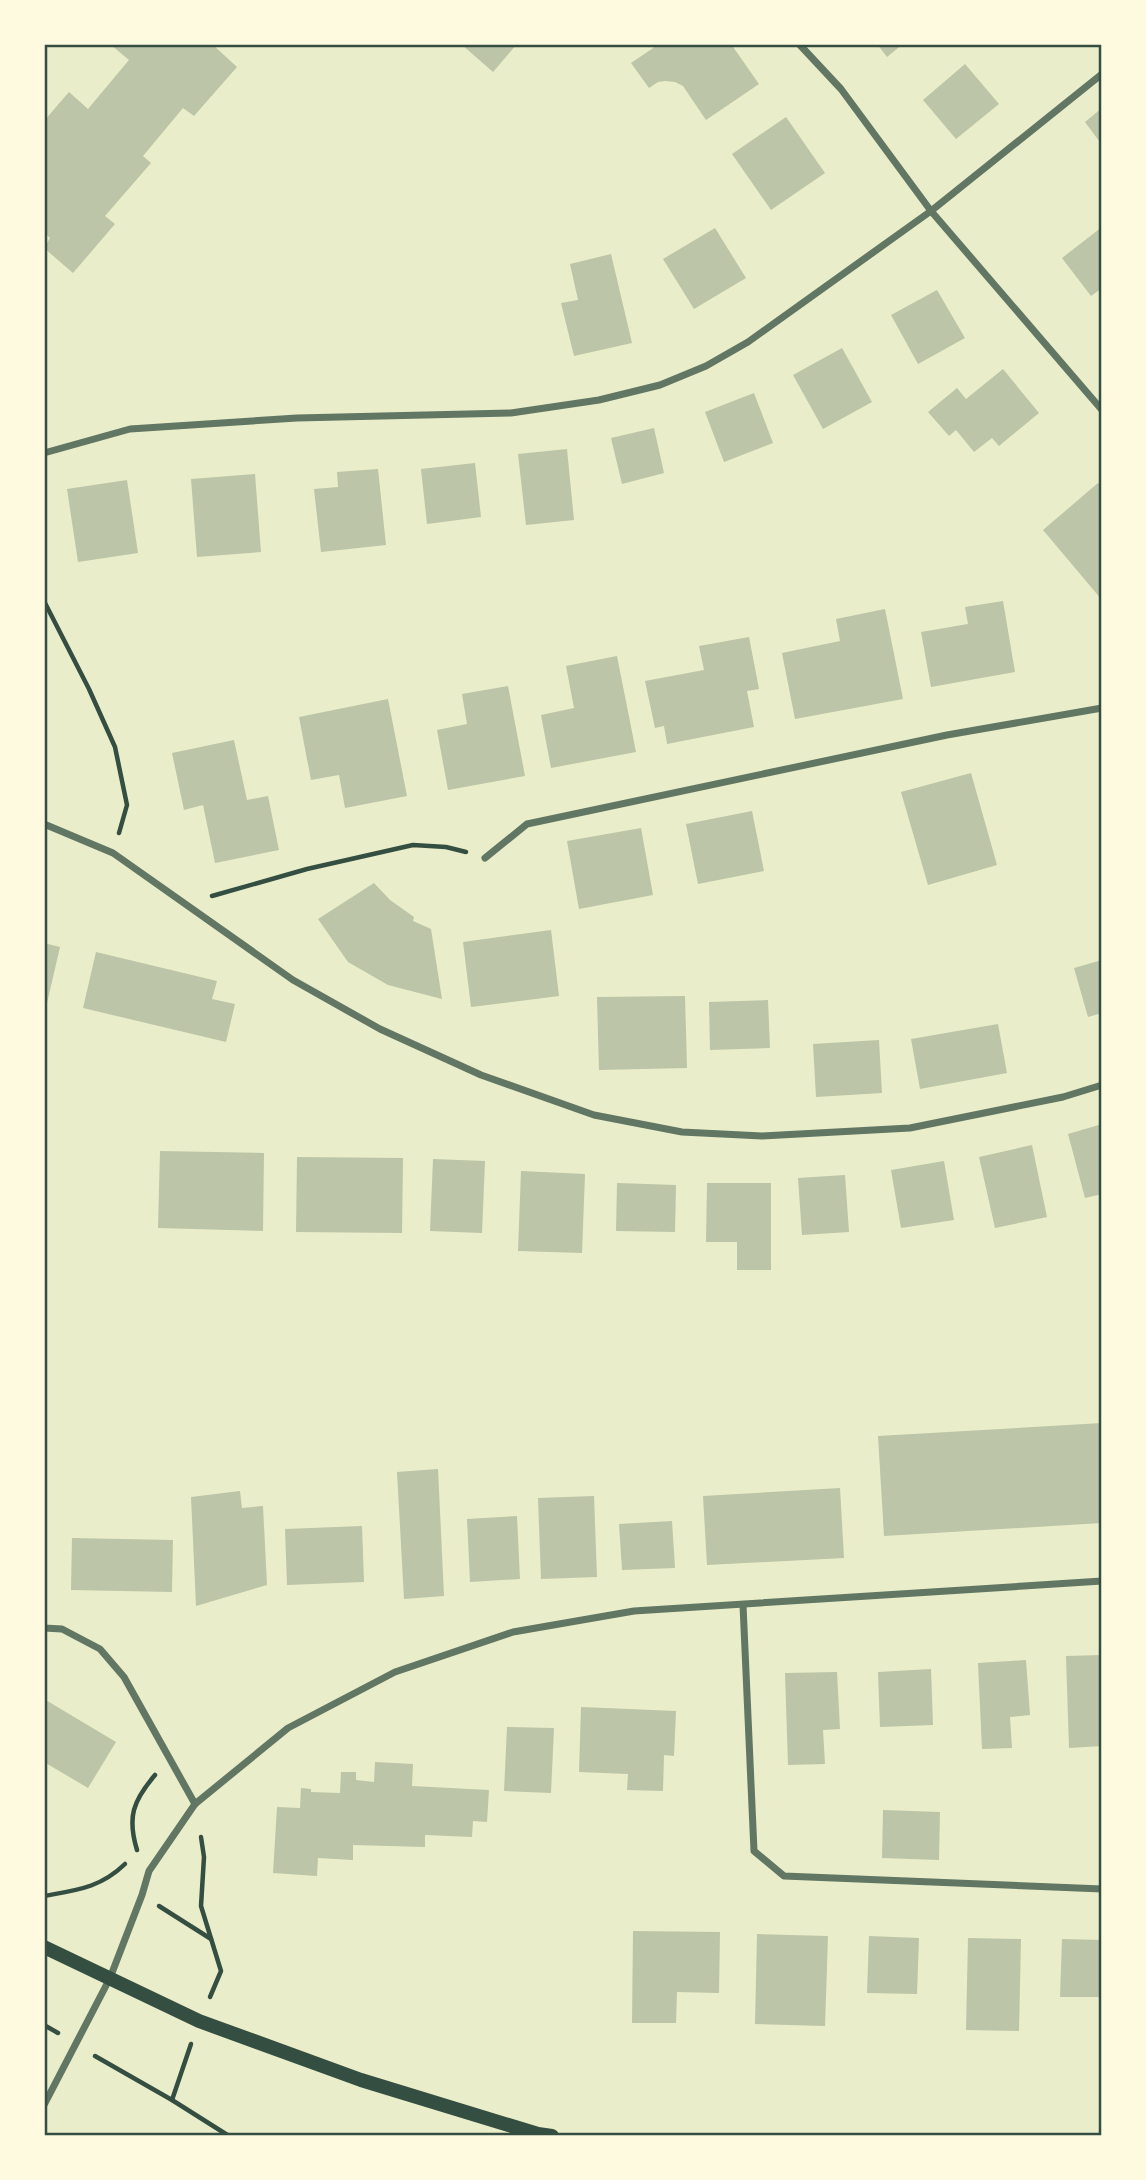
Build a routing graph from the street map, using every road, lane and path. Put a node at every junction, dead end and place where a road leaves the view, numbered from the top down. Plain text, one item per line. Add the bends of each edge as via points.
1 (799, 44) edge
2 (1102, 74) edge
3 (931, 211) junction
4 (1102, 410) edge
5 (44, 453) edge
6 (44, 601) edge
7 (1102, 708) edge
8 (44, 824) edge
9 (113, 853) junction
10 (485, 858) joint
11 (184, 905) junction
12 (1102, 1085) edge
13 (1102, 1581) edge
14 (743, 1605) junction
15 (44, 1628) edge
16 (169, 1760) junction
17 (195, 1804) junction
18 (138, 1852) dead end
19 (129, 1860) dead end
20 (1102, 1889) edge
21 (44, 1896) edge
22 (44, 1947) edge
23 (110, 1978) junction
24 (199, 2021) junction
25 (75, 2044) junction
26 (172, 2100) junction
27 (44, 2105) edge
28 (229, 2136) edge
29 (552, 2136) edge

1 - 3 street via 841,89
2 - 3 street
3 - 4 street
3 - 5 street via 748,342 660,385 512,413 297,418 130,429
6 - 9 path via 115,747 127,805
7 - 10 street via 947,735 527,824
8 - 9 street
9 - 11 street
10 - 11 path via 446,846 413,845 307,869
11 - 12 street via 293,980 380,1029 481,1075 594,1115 696,1133 762,1136 910,1128
13 - 14 street
14 - 17 street via 634,1611 513,1632 394,1672 288,1728
14 - 20 street via 754,1850 784,1876
15 - 16 street via 62,1629 100,1649 124,1677
16 - 17 street
16 - 18 path via 132,1807 132,1836
17 - 23 street via 149,1871
17 - 24 path via 204,1857 201,1906 221,1971
19 - 21 path via 113,1876 87,1889
22 - 23 main road
23 - 24 main road
23 - 25 street
24 - 26 path
24 - 29 main road via 361,2080
25 - 26 path
25 - 27 street
26 - 28 path

